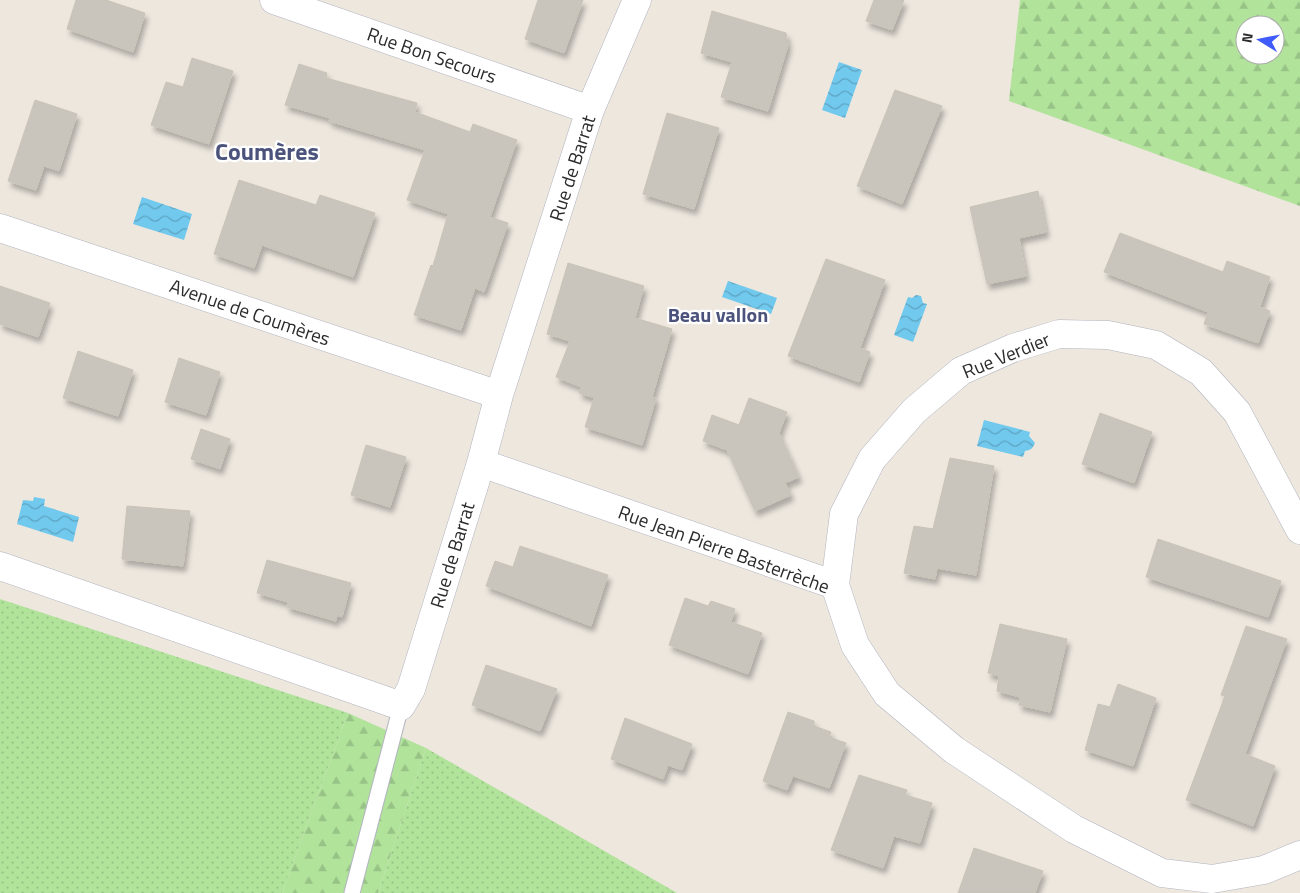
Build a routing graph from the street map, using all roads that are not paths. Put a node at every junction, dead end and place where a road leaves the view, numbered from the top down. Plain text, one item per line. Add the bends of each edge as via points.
1 (274, 0) edge
2 (636, 0) edge
3 (590, 110) junction
4 (0, 228) edge
5 (500, 395) junction
6 (481, 463) junction
7 (1300, 530) edge
8 (0, 566) edge
9 (835, 586) junction
10 (401, 706) junction
11 (1300, 856) edge
12 (352, 893) edge

1 - 3 street, Rue Bon Secours
2 - 3 street, Rue de Barrat
3 - 5 street, Rue de Barrat
4 - 5 street, Avenue de Coumères
5 - 6 street, Rue de Barrat
6 - 9 street, Rue Jean Pierre Basterrèche
6 - 10 street, Rue de Barrat via 411,688
7 - 9 street, Rue Verdier via 1237,412 1201,372 1156,344 1108,335 1058,334 1013,348 961,371 914,411 872,459 844,514
8 - 10 street
9 - 11 street, Rue Jean Pierre Basterrèche via 855,645 886,694 954,750 1074,829 1162,873 1212,879 1264,870
10 - 12 lane

